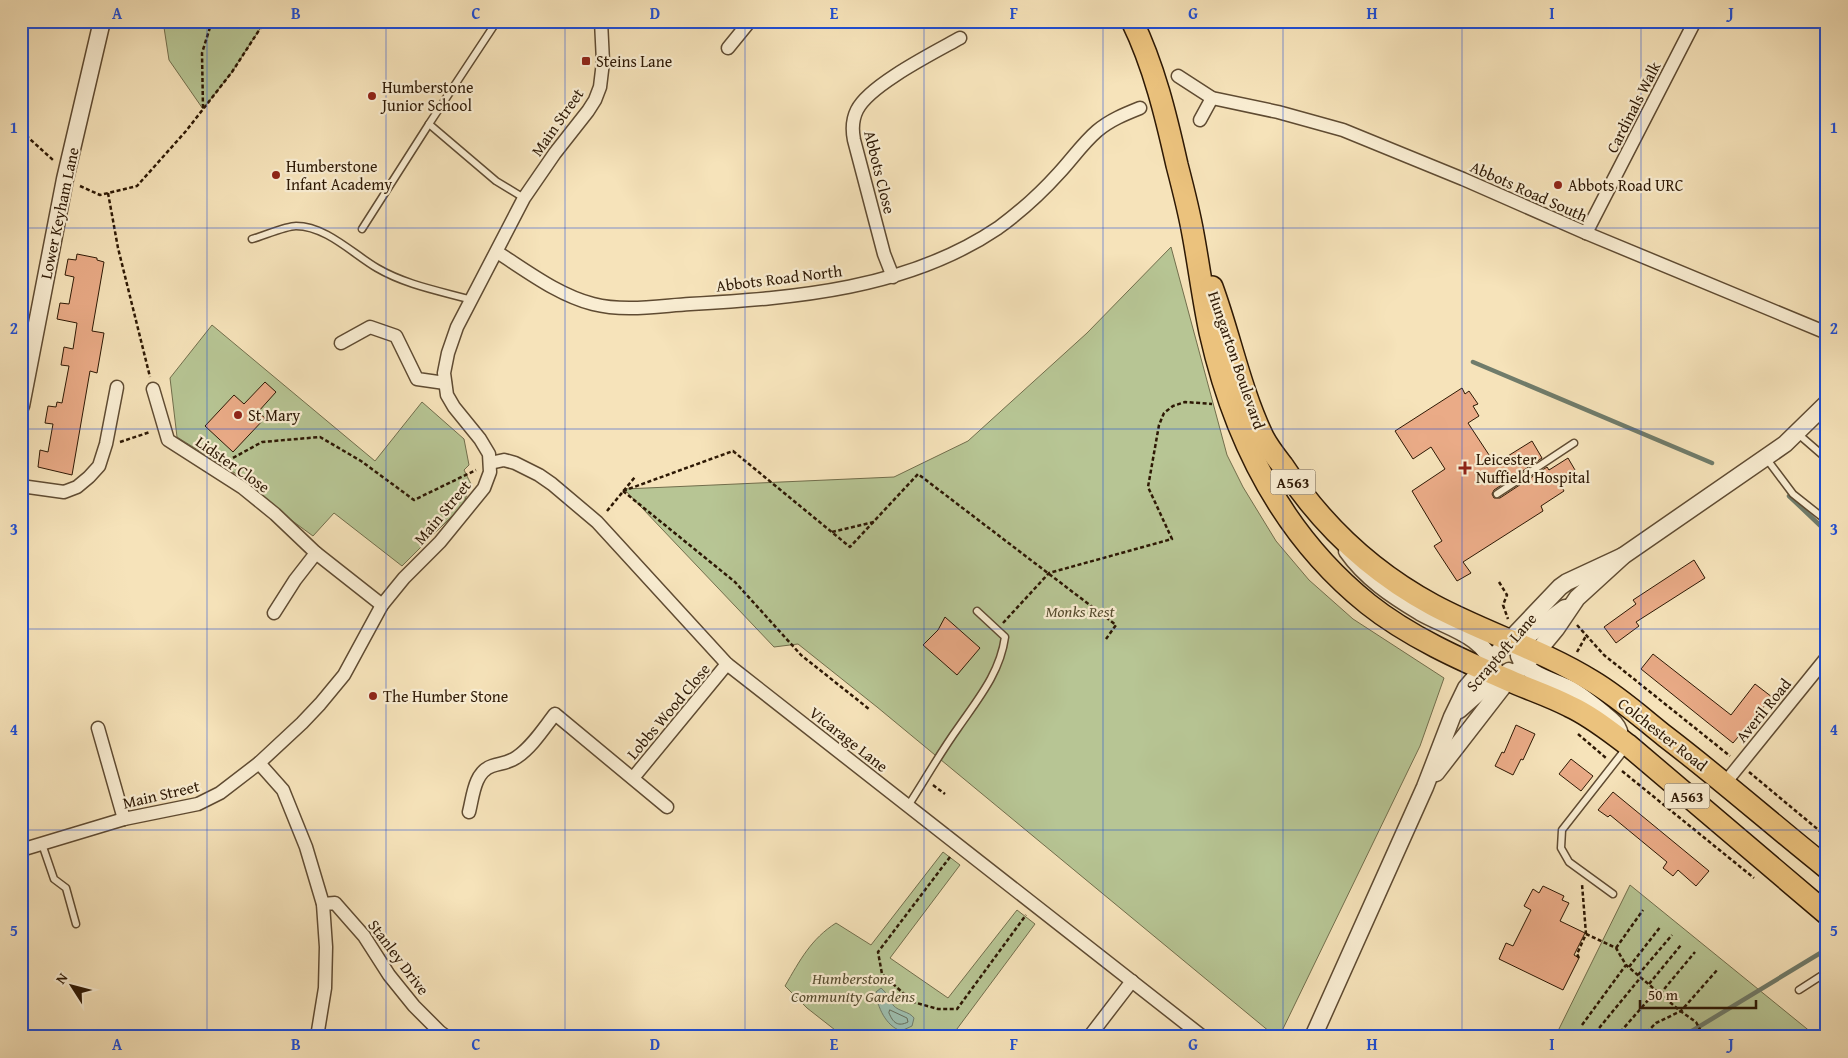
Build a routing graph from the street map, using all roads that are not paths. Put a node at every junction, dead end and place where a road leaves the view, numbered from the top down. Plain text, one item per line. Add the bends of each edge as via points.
1 (102, 21) edge
2 (497, 21) edge
3 (601, 21) edge
4 (750, 21) edge
5 (1132, 21) edge
6 (1695, 21) edge
7 (960, 38) dead end
8 (728, 48) dead end
9 (1178, 76) dead end
10 (1212, 98) junction
11 (1140, 108) dead end
12 (1200, 120) dead end
13 (429, 124) junction
14 (524, 198) junction
15 (362, 229) dead end
16 (1192, 231) junction
17 (1586, 233) junction
18 (252, 239) dead end
19 (496, 252) junction
20 (893, 276) junction
21 (472, 300) junction
22 (1827, 333) edge
23 (341, 343) dead end
24 (445, 383) junction
25 (117, 387) dead end
26 (153, 389) road end
27 (1827, 403) edge
28 (21, 406) edge
29 (1797, 433) junction
30 (1574, 443) dead end
31 (1766, 458) junction
32 (1827, 459) edge
33 (490, 463) junction
34 (21, 486) edge
35 (1497, 494) dead end
36 (1827, 521) edge
37 (1332, 528) junction
38 (316, 553) junction
39 (1623, 556) junction
40 (382, 605) junction
41 (977, 611) dead end
42 (274, 613) dead end
43 (1516, 640) junction
44 (1827, 657) edge
45 (728, 664) junction
46 (1492, 671) junction
47 (98, 728) dead end
48 (1625, 743) junction
49 (259, 763) junction
50 (633, 778) junction
51 (1725, 783) junction
52 (1425, 787) junction
53 (908, 806) junction
54 (667, 807) dead end
55 (469, 812) dead end
56 (124, 819) junction
57 (42, 844) junction
58 (21, 850) edge
59 (1827, 868) edge
60 (1613, 894) dead end
61 (323, 904) junction
62 (1823, 922) edge
63 (76, 924) dead end
64 (1827, 972) edge
65 (1132, 981) junction
66 (1799, 990) dead end
67 (317, 1037) edge
68 (447, 1037) edge
69 (1089, 1037) edge
70 (1203, 1037) edge
71 (1313, 1037) edge

1 - 28 street, Lower Keyham Lane via 66,175
2 - 13 lane
3 - 14 street, Main Street via 603,62 595,100
4 - 8 street
5 - 16 highway, Hungarton Boulevard / A563 via 1162,101
6 - 17 street, Cardinals Walk
7 - 20 street, Abbots Close via 916,62 866,97 854,117 854,140 884,254
9 - 10 street, Abbots Road South
10 - 12 street
10 - 17 street, Abbots Road South via 1343,130
11 - 20 street, Abbots Road North via 1116,118 1098,131 1041,192 998,228 956,252
13 - 14 lane via 496,180
13 - 15 lane
14 - 19 street, Main Street
16 - 37 highway, Hungarton Boulevard / A563 via 1243,386 1264,438 1300,492
16 - 46 highway, Hungarton Boulevard / A563 via 1210,332 1230,402 1247,449 1276,501 1312,551 1369,604 1401,627
17 - 22 street, Abbots Road South
18 - 21 lane via 296,226 315,230 378,268 413,284
19 - 20 street, Abbots Road North via 575,298 617,308 758,300 824,292
19 - 21 street, Main Street
21 - 24 street, Main Street via 448,353
23 - 24 street via 370,327 396,336 417,378
24 - 33 street, Main Street via 447,395 485,446
25 - 34 street via 106,444 90,477 64,492
26 - 38 street, Lidster Close via 168,440 243,488
27 - 29 street, Scraptoft Lane
29 - 31 street, Scraptoft Lane
29 - 32 lane
30 - 35 lane
31 - 36 lane via 1793,494
31 - 39 street, Scraptoft Lane
33 - 40 street, Main Street via 484,488 451,530
33 - 45 street, Vicarage Lane via 504,460 539,475 597,522
37 - 43 highway, Hungarton Boulevard / A563 via 1382,572 1416,595
37 - 46 street via 1369,577 1421,612 1478,642 1488,652
38 - 40 street, Lidster Close
38 - 42 street
39 - 43 street, Scraptoft Lane via 1576,598 1556,628
39 - 43 street, Scraptoft Lane via 1567,582 1522,618
40 - 49 street, Main Street via 344,675 302,724
41 - 53 lane via 1005,637 1002,653 982,694
43 - 46 street, Scraptoft Lane
43 - 46 street, Scraptoft Lane
43 - 48 street via 1535,673 1596,706 1616,724
43 - 51 highway, Colchester Road / A563 via 1565,661 1619,699
44 - 51 street, Averil Road
45 - 50 street, Lobbs Wood Close
45 - 53 street, Vicarage Lane
46 - 48 highway, Colchester Road / A563 via 1569,706
46 - 52 street, Scraptoft Lane via 1466,688
46 - 52 street, Scraptoft Lane via 1493,699
47 - 56 street
48 - 60 lane via 1614,764 1562,830 1561,848 1569,862
48 - 62 highway, Colchester Road / A563
49 - 56 street, Main Street via 204,802
49 - 61 street via 283,790 306,847
50 - 54 street, Lobbs Wood Close
50 - 55 street, Lobbs Wood Close via 555,714 516,758 482,772
51 - 59 highway, Colchester Road / A563
52 - 71 street, Scraptoft Lane
53 - 65 street, Vicarage Lane
56 - 57 street, Main Street
57 - 58 street, Main Street
57 - 63 lane via 54,878 66,888
61 - 67 street via 326,964
61 - 68 street, Stanley Drive via 335,903 364,936 414,1006
64 - 66 lane
65 - 69 street
65 - 70 street, Vicarage Lane

